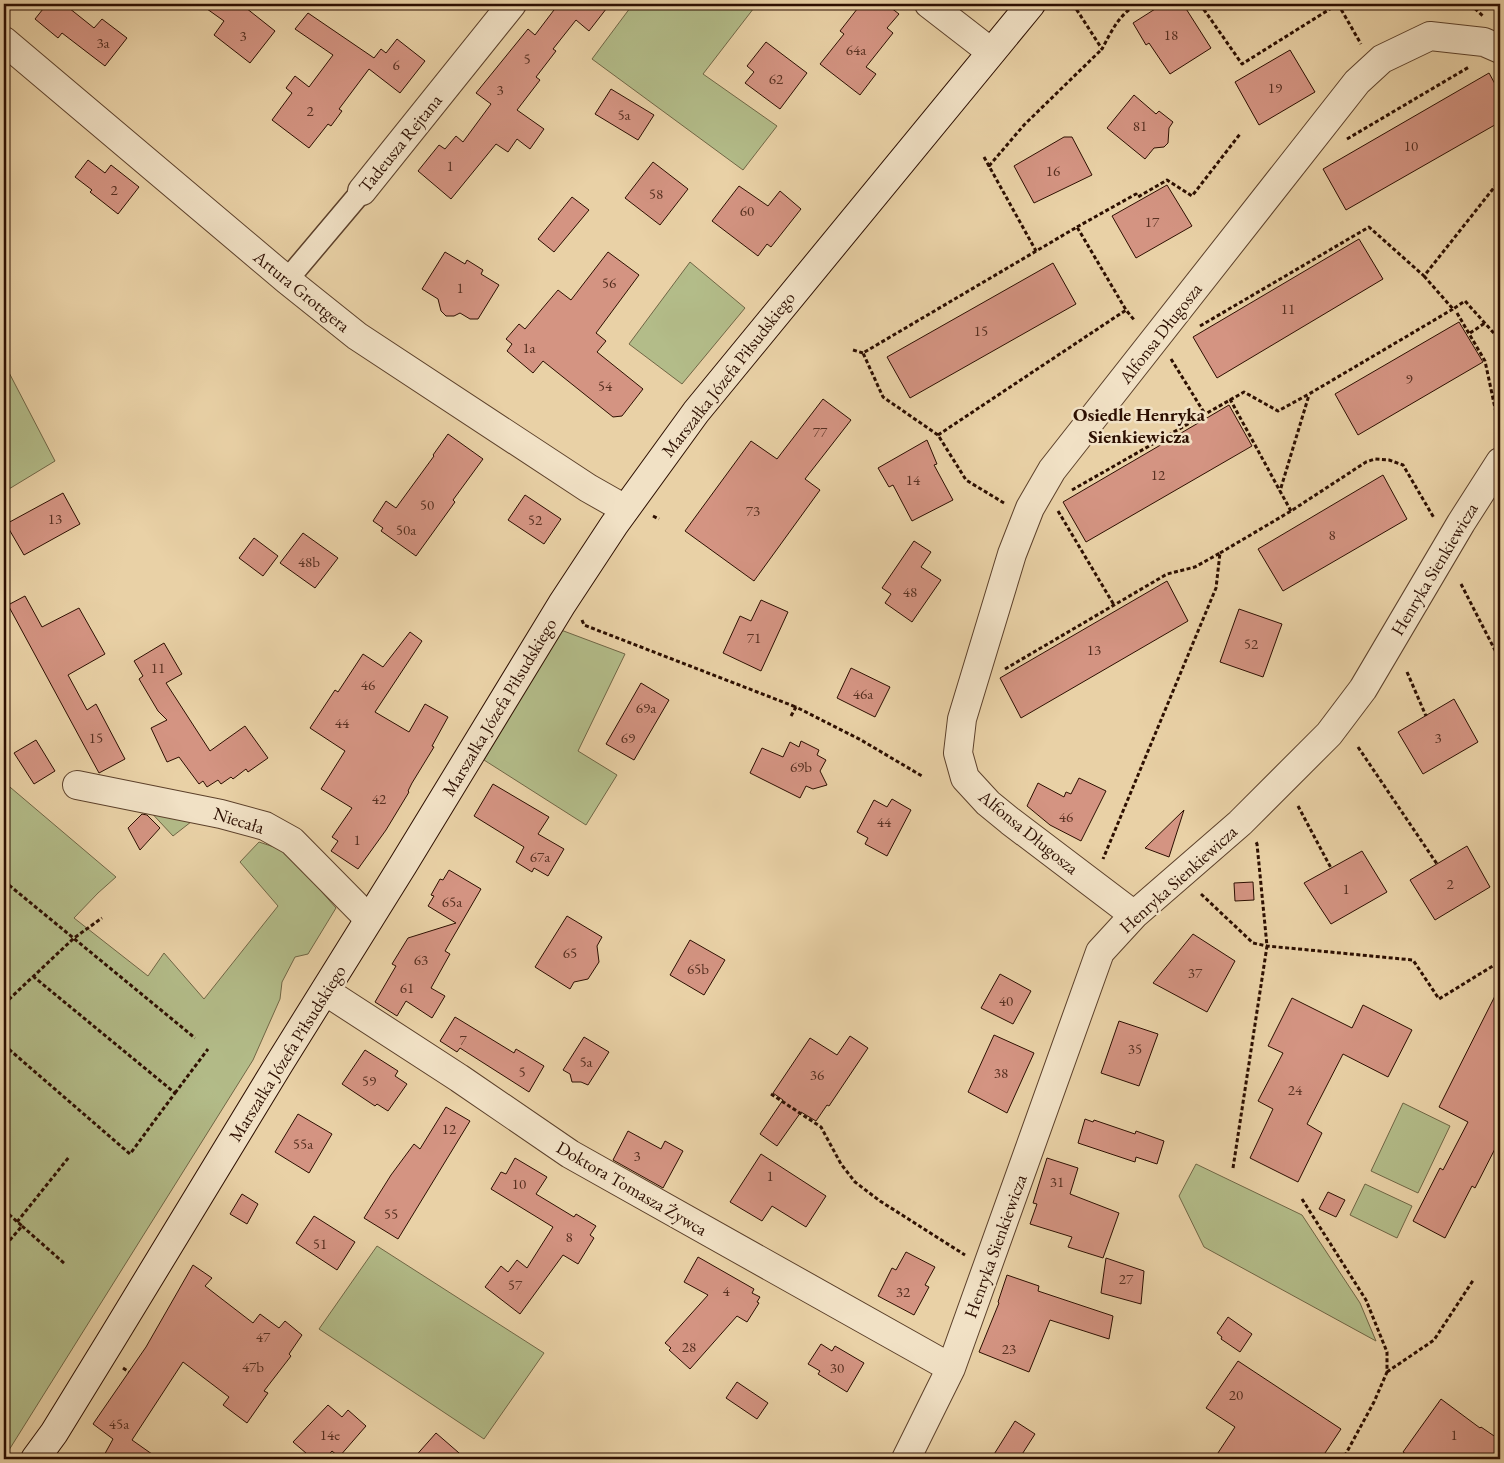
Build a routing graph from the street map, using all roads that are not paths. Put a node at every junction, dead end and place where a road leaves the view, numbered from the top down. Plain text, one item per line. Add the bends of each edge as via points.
1 (512, 4) edge
2 (928, 4) edge
3 (1031, 4) edge
4 (4, 41) edge
5 (1498, 48) edge
6 (991, 52) junction
7 (362, 191) joint
8 (287, 280) junction
9 (1500, 462) edge
10 (625, 509) junction
11 (77, 785) dead end
12 (1134, 914) junction
13 (369, 919) junction
14 (325, 991) junction
15 (951, 1368) junction
16 (35, 1459) edge
17 (906, 1459) edge

1 - 7 street, Tadeusza Rejtana
2 - 6 street
3 - 6 street, Marszałka Józefa Piłsudskiego
4 - 8 street, Artura Grottgera
5 - 12 street, Alfonsa Długosza via 1484,42 1430,36 1382,59 1357,82 1161,349 1052,470 1012,554 962,719 958,753 965,778 1010,821
6 - 10 street, Marszałka Józefa Piłsudskiego via 696,412
7 - 8 street, Tadeusza Rejtana
8 - 10 street, Artura Grottgera via 357,336
9 - 12 street, Henryka Sienkiewicza via 1363,689 1329,734 1240,823
10 - 13 street, Marszałka Józefa Piłsudskiego via 562,604
11 - 13 street, Niecała via 265,826 292,841
12 - 15 street, Henryka Sienkiewicza via 1100,952
13 - 14 street, Marszałka Józefa Piłsudskiego
14 - 15 street, Doktora Tomasza Żywca via 570,1154
14 - 16 street, Marszałka Józefa Piłsudskiego via 84,1385
15 - 17 street, Henryka Sienkiewicza

